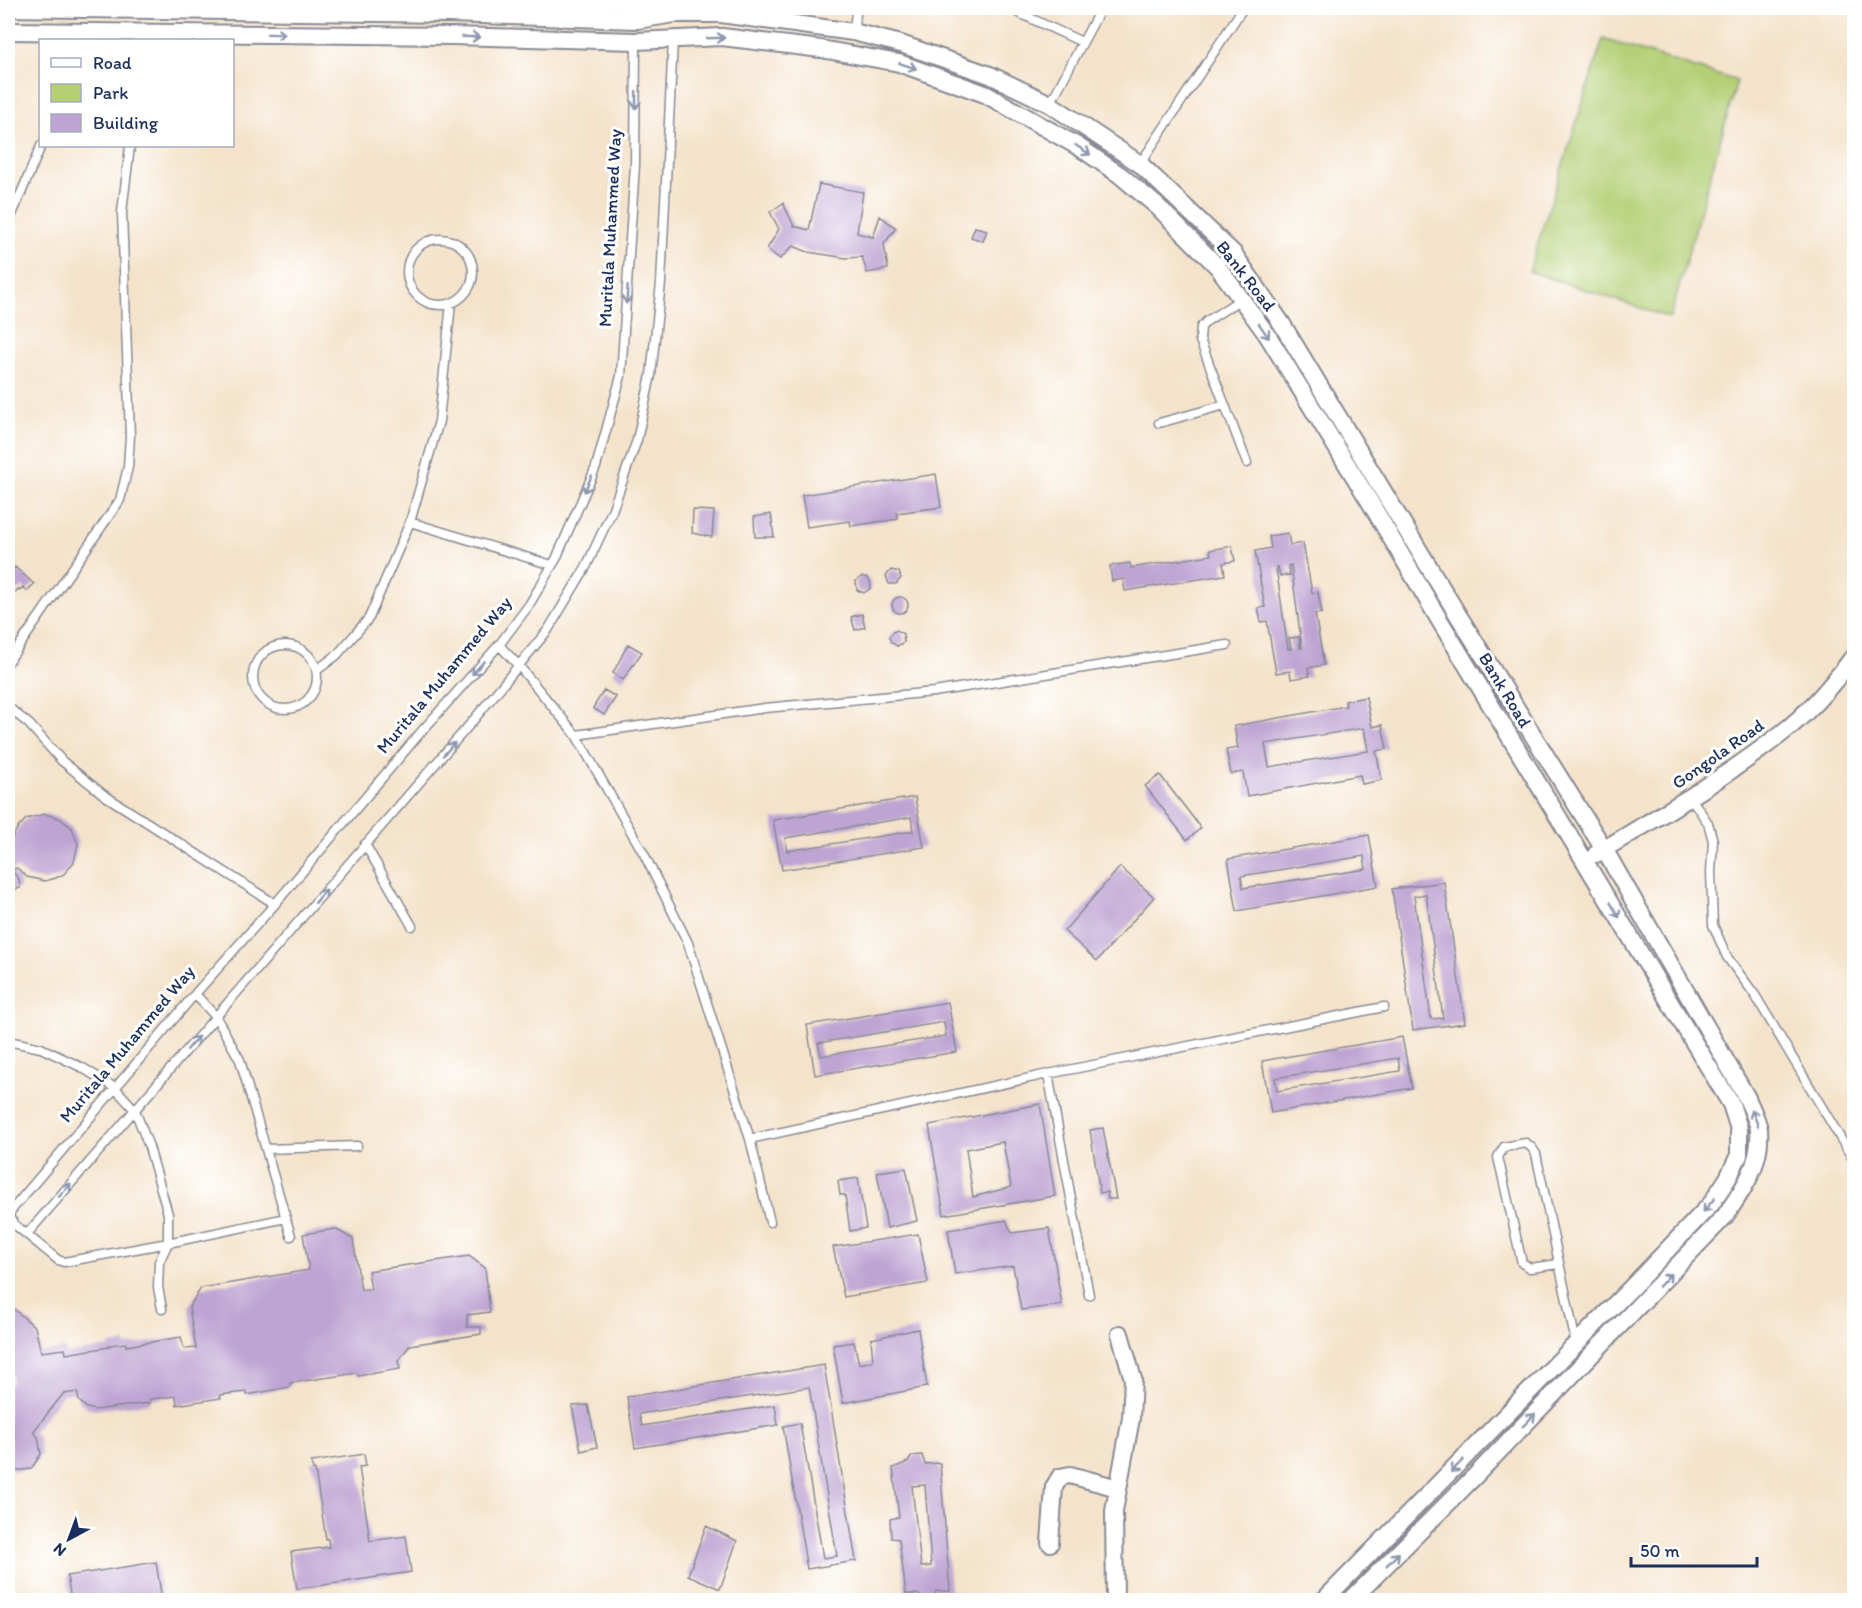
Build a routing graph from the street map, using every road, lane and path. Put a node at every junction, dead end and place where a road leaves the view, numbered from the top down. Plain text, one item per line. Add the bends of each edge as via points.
1 (8, 8) edge
2 (857, 8) edge
3 (1008, 8) edge
4 (1101, 8) edge
5 (1243, 8) edge
6 (161, 9) edge
7 (307, 10) edge
8 (674, 11) edge
9 (638, 14) edge
10 (8, 32) edge
11 (853, 32) junction
12 (84, 36) edge
13 (143, 36) edge
14 (673, 40) junction
15 (636, 41) junction
16 (1082, 42) junction
17 (1050, 104) junction
18 (41, 147) edge
19 (130, 147) edge
20 (1140, 164) junction
21 (8, 224) edge
22 (1241, 299) junction
23 (451, 303) junction
24 (1225, 405) junction
25 (1159, 423) dead end
26 (1247, 463) dead end
27 (410, 522) junction
28 (552, 565) junction
29 (499, 645) junction
30 (1227, 645) dead end
31 (1854, 656) edge
32 (8, 662) edge
33 (519, 666) junction
34 (317, 670) junction
35 (8, 707) edge
36 (576, 735) junction
37 (1691, 798) junction
38 (365, 844) junction
39 (1604, 849) junction
40 (1585, 860) junction
41 (275, 904) junction
42 (412, 926) dead end
43 (195, 994) junction
44 (1384, 1008) dead end
45 (216, 1017) junction
46 (8, 1041) edge
47 (1048, 1074) junction
48 (116, 1088) junction
49 (135, 1110) junction
50 (750, 1139) junction
51 (357, 1146) dead end
52 (267, 1149) junction
53 (1854, 1161) edge
54 (9, 1215) edge
55 (286, 1218) junction
56 (770, 1222) dead end
57 (27, 1234) junction
58 (291, 1236) dead end
59 (168, 1243) junction
60 (1559, 1264) junction
61 (1089, 1295) dead end
62 (162, 1309) dead end
63 (1120, 1334) dead end
64 (1576, 1343) junction
65 (1118, 1488) junction
66 (1050, 1543) dead end
67 (1115, 1600) edge
68 (1324, 1600) edge
69 (1351, 1600) edge

1 - 6 street
2 - 11 lane
3 - 16 lane
4 - 16 lane
5 - 20 lane
6 - 7 street
7 - 9 street
8 - 9 street
8 - 11 street
8 - 14 street
9 - 15 street, Muritala Muhammed Way
10 - 12 street, Bank Road
11 - 17 street via 990,75
12 - 13 street, Bank Road
13 -> 15 street, Bank Road via 451,36
14 - 15 street, Bank Road
14 -> 22 street, Bank Road via 722,37 843,53 899,63 985,94 1079,147 1127,181 1218,267
14 - 33 lane via 661,283 651,375 637,440 612,512 586,567 548,630
15 -> 28 lane, Muritala Muhammed Way via 635,165 621,376 596,467
16 - 17 lane
17 - 20 street
18 - 21 lane
19 - 32 lane via 122,212 128,467 120,500
20 - 39 street via 1233,253 1282,324
22 - 24 lane via 1201,327 1200,340
22 -> 40 street, Bank Road via 1370,502
23 - 23 lane via 468,291 474,271 472,261 459,244 440,238 429,240 413,252 408,262 408,282 413,292 430,304
23 - 27 lane via 439,421
24 - 25 lane
24 - 26 lane
27 - 28 lane
27 - 34 lane via 369,618 337,655
28 - 29 lane, Muritala Muhammed Way
29 - 33 lane
29 -> 41 lane, Muritala Muhammed Way
30 - 36 lane via 934,692 765,708
31 - 37 street, Gongola Road via 1831,686 1783,732
33 - 36 lane
38 -> 33 lane
34 - 34 lane via 313,660 298,647 278,645 268,648 255,663 253,683 264,701 292,708 310,698 318,680
35 - 41 lane via 62,761 104,795
36 - 50 lane via 644,854 688,943
37 - 39 street, Gongola Road
37 - 53 lane via 1708,823 1713,841 1713,925 1722,946
38 - 42 lane
45 -> 38 lane
39 - 40 street, Gongola Road
69 -> 39 street via 1725,1216 1745,1188 1756,1162 1759,1129 1748,1098
40 -> 64 street, Bank Road via 1731,1104 1739,1129 1739,1155 1711,1204
41 - 43 lane, Muritala Muhammed Way
43 - 45 lane
43 - 48 lane, Muritala Muhammed Way
44 - 47 lane
49 -> 45 lane
45 - 52 lane via 240,1060
46 - 48 lane via 41,1048
47 - 50 lane
47 - 61 lane
48 - 49 lane
48 - 54 lane, Muritala Muhammed Way
57 -> 49 lane
49 - 59 lane via 168,1214
50 - 56 lane
51 - 52 lane
52 - 55 lane
54 - 57 lane via 10,1221
55 - 58 lane
55 - 59 lane
57 - 59 lane via 64,1262
59 - 62 lane via 159,1262
60 - 60 lane via 1530,1268 1522,1263 1498,1157 1504,1147 1526,1143 1536,1154
60 - 64 lane
63 - 65 street via 1133,1379 1131,1418
64 -> 68 street, Bank Road
65 - 66 street via 1070,1475 1060,1477 1054,1487
65 - 67 street via 1114,1511

